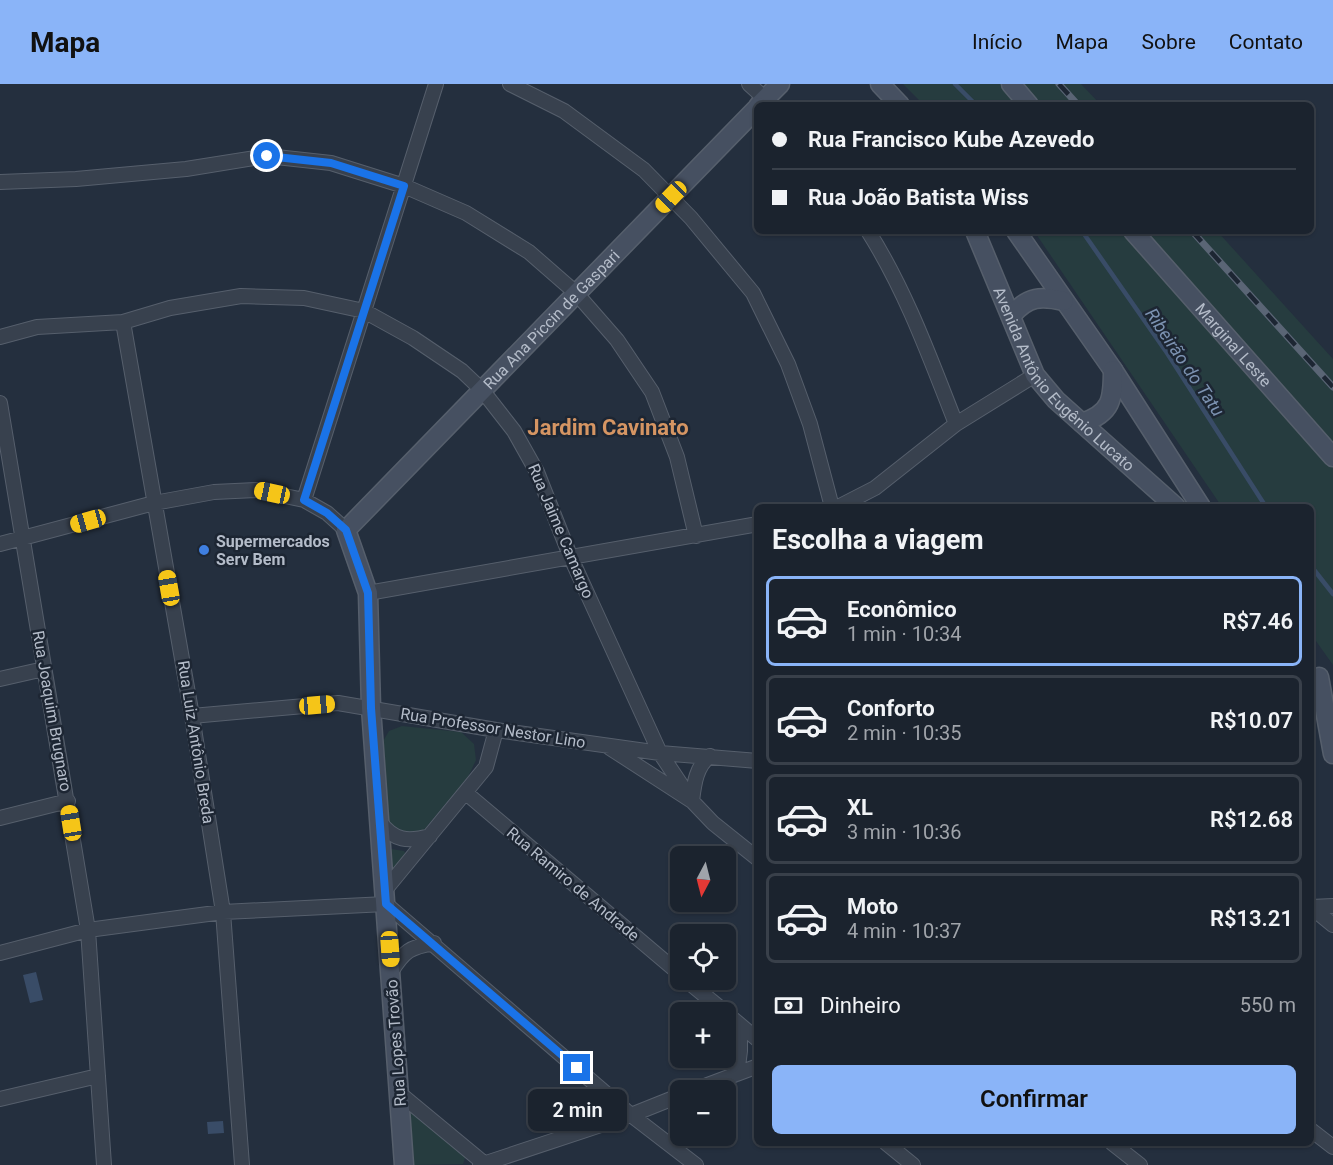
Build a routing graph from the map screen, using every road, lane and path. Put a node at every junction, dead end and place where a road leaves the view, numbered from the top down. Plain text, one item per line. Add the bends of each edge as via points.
1 (436, 84) edge
2 (510, 84) edge
3 (749, 84) edge
4 (780, 84) edge
5 (880, 84) edge
6 (1011, 84) edge
7 (762, 102) edge
8 (766, 102) edge
9 (897, 102) edge
10 (1026, 102) edge
11 (754, 114) edge
12 (0, 182) edge
13 (404, 186) junction
14 (671, 197) junction
15 (870, 234) edge
16 (976, 234) edge
17 (1019, 234) edge
18 (1136, 234) edge
19 (576, 293) junction
20 (1065, 301) junction
21 (364, 311) junction
22 (1012, 315) junction
23 (123, 322) junction
24 (0, 337) edge
25 (1113, 370) junction
26 (1035, 375) junction
27 (482, 390) junction
28 (0, 403) edge
29 (1082, 423) junction
30 (956, 424) junction
31 (1333, 457) edge
32 (304, 500) junction
33 (154, 503) junction
34 (831, 504) edge
35 (843, 504) edge
36 (1173, 504) edge
37 (1200, 504) edge
38 (754, 525) edge
39 (346, 530) junction
40 (696, 536) junction
41 (22, 539) junction
42 (0, 544) edge
43 (571, 558) junction
44 (368, 593) junction
45 (44, 669) junction
46 (1315, 671) edge
47 (0, 679) edge
48 (1333, 696) edge
49 (371, 708) junction
50 (192, 716) junction
51 (496, 730) junction
52 (606, 746) junction
53 (660, 753) junction
54 (1333, 754) edge
55 (710, 756) junction
56 (754, 761) edge
57 (466, 793) junction
58 (68, 801) junction
59 (692, 801) junction
60 (0, 818) edge
61 (380, 822) junction
62 (430, 836) junction
63 (754, 856) edge
64 (386, 897) junction
65 (1333, 906) edge
66 (1314, 907) edge
67 (1314, 910) edge
68 (223, 912) junction
69 (1333, 926) edge
70 (88, 930) junction
71 (434, 943) junction
72 (0, 953) edge
73 (670, 966) edge
74 (391, 972) junction
75 (698, 990) edge
76 (713, 1002) edge
77 (736, 1022) edge
78 (740, 1025) junction
79 (754, 1037) edge
80 (754, 1068) edge
81 (737, 1074) junction
82 (98, 1076) junction
83 (721, 1080) edge
84 (399, 1093) junction
85 (0, 1099) edge
86 (670, 1099) edge
87 (631, 1115) junction
88 (1314, 1132) edge
89 (890, 1146) edge
90 (1116, 1146) edge
91 (1333, 1147) edge
92 (104, 1165) edge
93 (242, 1165) edge
94 (404, 1165) edge
95 (483, 1165) edge
96 (696, 1165) edge
97 (913, 1165) edge
98 (1140, 1165) edge

1 - 13 street
2 - 14 street via 564,111 644,170
3 - 7 street
4 - 8 main road, Rua Ana Piccin de Gaspari
5 - 9 main road
6 - 10 main road
11 - 14 main road, Rua Ana Piccin de Gaspari
12 - 13 street via 186,169 267,156 331,163
13 - 19 street via 466,213 529,252
13 - 21 street
14 - 19 main road, Rua Ana Piccin de Gaspari
14 - 34 street via 753,293 788,364 810,424
15 - 30 street via 910,310
16 - 22 main road, Avenida Antônio Eugênio Lucato
17 - 20 main road
18 - 31 main road, Marginal Leste
19 - 27 main road, Rua Ana Piccin de Gaspari
19 - 40 street via 616,340 652,392 677,457
20 - 22 main road via 1030,299
20 - 25 main road
21 - 23 street, Rua Jaime Camargo via 304,298 241,296 170,308
21 - 27 street, Rua Jaime Camargo via 413,338 462,371
21 - 32 street
22 - 26 main road, Avenida Antônio Eugênio Lucato
23 - 24 street, Rua Jaime Camargo via 37,327
23 - 33 street, Rua Luiz Antônio Breda
25 - 29 main road via 1111,401 1097,418
25 - 37 main road
26 - 29 main road, Avenida Antônio Eugênio Lucato
26 - 30 street
27 - 39 main road, Rua Ana Piccin de Gaspari
27 - 43 street, Rua Jaime Camargo via 514,431 537,472
28 - 41 street, Rua Joaquim Brugnaro
29 - 36 main road, Avenida Antônio Eugênio Lucato
30 - 35 street via 875,488
32 - 33 street via 256,490 214,492
32 - 39 street
33 - 41 street
33 - 50 street, Rua Luiz Antônio Breda
38 - 40 street
39 - 44 main road, Rua Lopes Trovão
40 - 43 street
41 - 42 street
41 - 45 street, Rua Joaquim Brugnaro
43 - 44 street
43 - 53 street, Rua Jaime Camargo
44 - 49 main road, Rua Lopes Trovão
45 - 47 street
45 - 58 street, Rua Joaquim Brugnaro
46 - 48 main road
46 - 54 main road
49 - 50 street, Rua Professor Nestor Lino via 338,703
49 - 51 street, Rua Professor Nestor Lino
49 - 61 main road, Rua Lopes Trovão
50 - 68 street, Rua Luiz Antônio Breda
51 - 52 street, Rua Professor Nestor Lino
51 - 57 street via 486,767
52 - 53 street, Rua Professor Nestor Lino
52 - 59 street
53 - 55 street, Rua Professor Nestor Lino
53 - 59 street, Rua Jaime Camargo
55 - 56 street, Rua Professor Nestor Lino
55 - 59 street via 697,775
57 - 62 street
57 - 73 street, Rua Ramiro de Andrade
58 - 60 street
58 - 70 street, Rua Joaquim Brugnaro
59 - 63 street
61 - 62 street via 388,833 400,839
61 - 64 main road, Rua Lopes Trovão
62 - 64 street
64 - 68 street
64 - 71 street
64 - 74 main road, Rua Lopes Trovão
65 - 66 street
67 - 69 street
68 - 70 street
68 - 93 street, Rua Luiz Antônio Breda
70 - 72 street
70 - 82 street, Rua Joaquim Brugnaro
71 - 74 street via 416,946 401,956
71 - 87 street
74 - 84 main road, Rua Lopes Trovão
75 - 76 street
77 - 78 street
78 - 79 street
78 - 81 street
80 - 81 street
81 - 83 street
82 - 85 street
82 - 92 street, Rua Joaquim Brugnaro
84 - 94 main road, Rua Lopes Trovão
84 - 95 street
86 - 87 street
87 - 95 street
87 - 96 street
88 - 91 street
89 - 97 street
90 - 98 street

